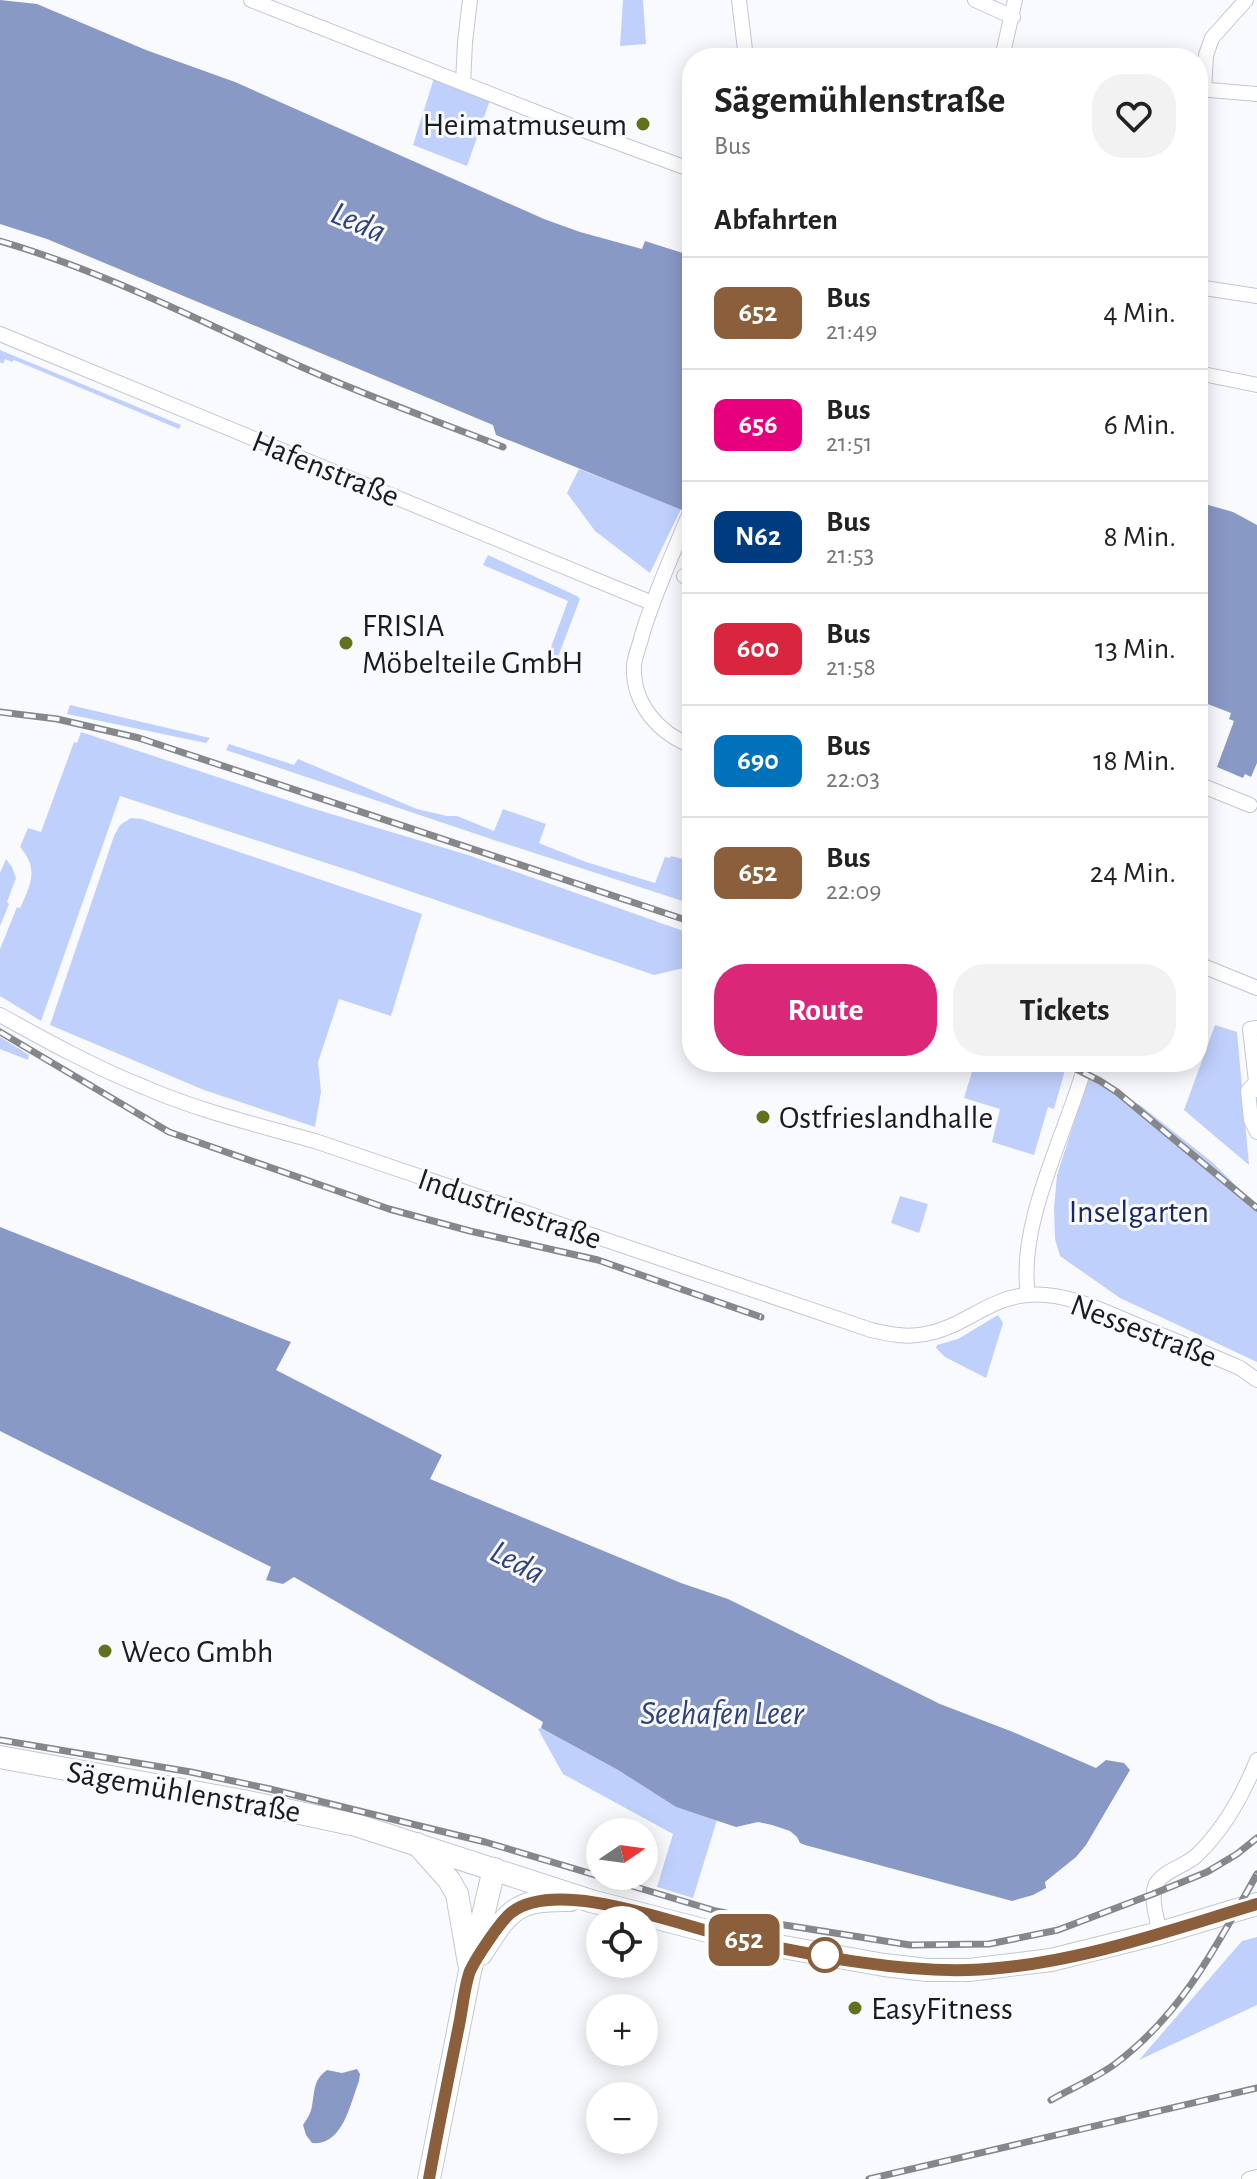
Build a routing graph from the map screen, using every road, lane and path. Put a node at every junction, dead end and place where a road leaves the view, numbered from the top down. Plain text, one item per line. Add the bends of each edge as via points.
1 (470, 0) edge
2 (739, 0) edge
3 (975, 0) edge
4 (1015, 0) edge
5 (1246, 0) edge
6 (254, 1) edge
7 (1013, 17) junction
8 (745, 48) edge
9 (1005, 48) edge
10 (1208, 49) edge
11 (463, 83) junction
12 (1208, 90) edge
13 (1257, 94) edge
14 (682, 166) edge
15 (1208, 289) edge
16 (1257, 296) edge
17 (0, 334) edge
18 (1208, 375) edge
19 (1257, 385) edge
20 (682, 532) edge
21 (652, 603) junction
22 (682, 741) edge
23 (1208, 788) edge
24 (1250, 805) dead end
25 (1208, 968) edge
26 (1257, 988) edge
27 (0, 1015) edge
28 (1257, 1028) edge
29 (1083, 1072) edge
30 (1256, 1081) edge
31 (1257, 1090) edge
32 (1257, 1132) edge
33 (1028, 1295) junction
34 (1257, 1380) edge
35 (0, 1757) edge
36 (1257, 1760) edge
37 (416, 1843) junction
38 (494, 1869) junction
39 (591, 1901) junction
40 (1257, 1904) edge
41 (1160, 1933) junction
42 (470, 1971) junction
43 (1257, 2177) edge
44 (429, 2179) edge
45 (1249, 2179) edge

1 - 11 street
2 - 8 street
3 - 7 street
4 - 7 street
5 - 10 street
6 - 11 street
7 - 9 street
11 - 14 street
12 - 13 street
15 - 16 street
17 - 21 street, Hafenstraße
18 - 19 street
20 - 21 street
21 - 22 street via 634,663 637,688 658,725
23 - 24 street
25 - 26 street
27 - 33 street, Industriestraße via 145,1088 871,1330 928,1334 1000,1300
28 - 30 street via 1250,1029
29 - 33 street, Nessestraße via 1031,1233
30 - 31 street
30 - 32 street via 1248,1091
33 - 34 street, Nessestraße via 1062,1297 1098,1309 1240,1368
35 - 37 main road, Sägemühlenstraße via 317,1815
36 - 41 street via 1220,1828 1195,1857 1154,1887
37 - 38 main road, Sägemühlenstraße
37 - 42 main road via 457,1894
38 - 39 main road, Sägemühlenstraße
38 - 42 main road
39 - 41 main road, Sägemühlenstraße via 738,1939 927,1970 1051,1960
39 - 42 main road via 547,1900 513,1910
40 - 41 main road, Sägemühlenstraße
42 - 44 main road
43 - 45 street

